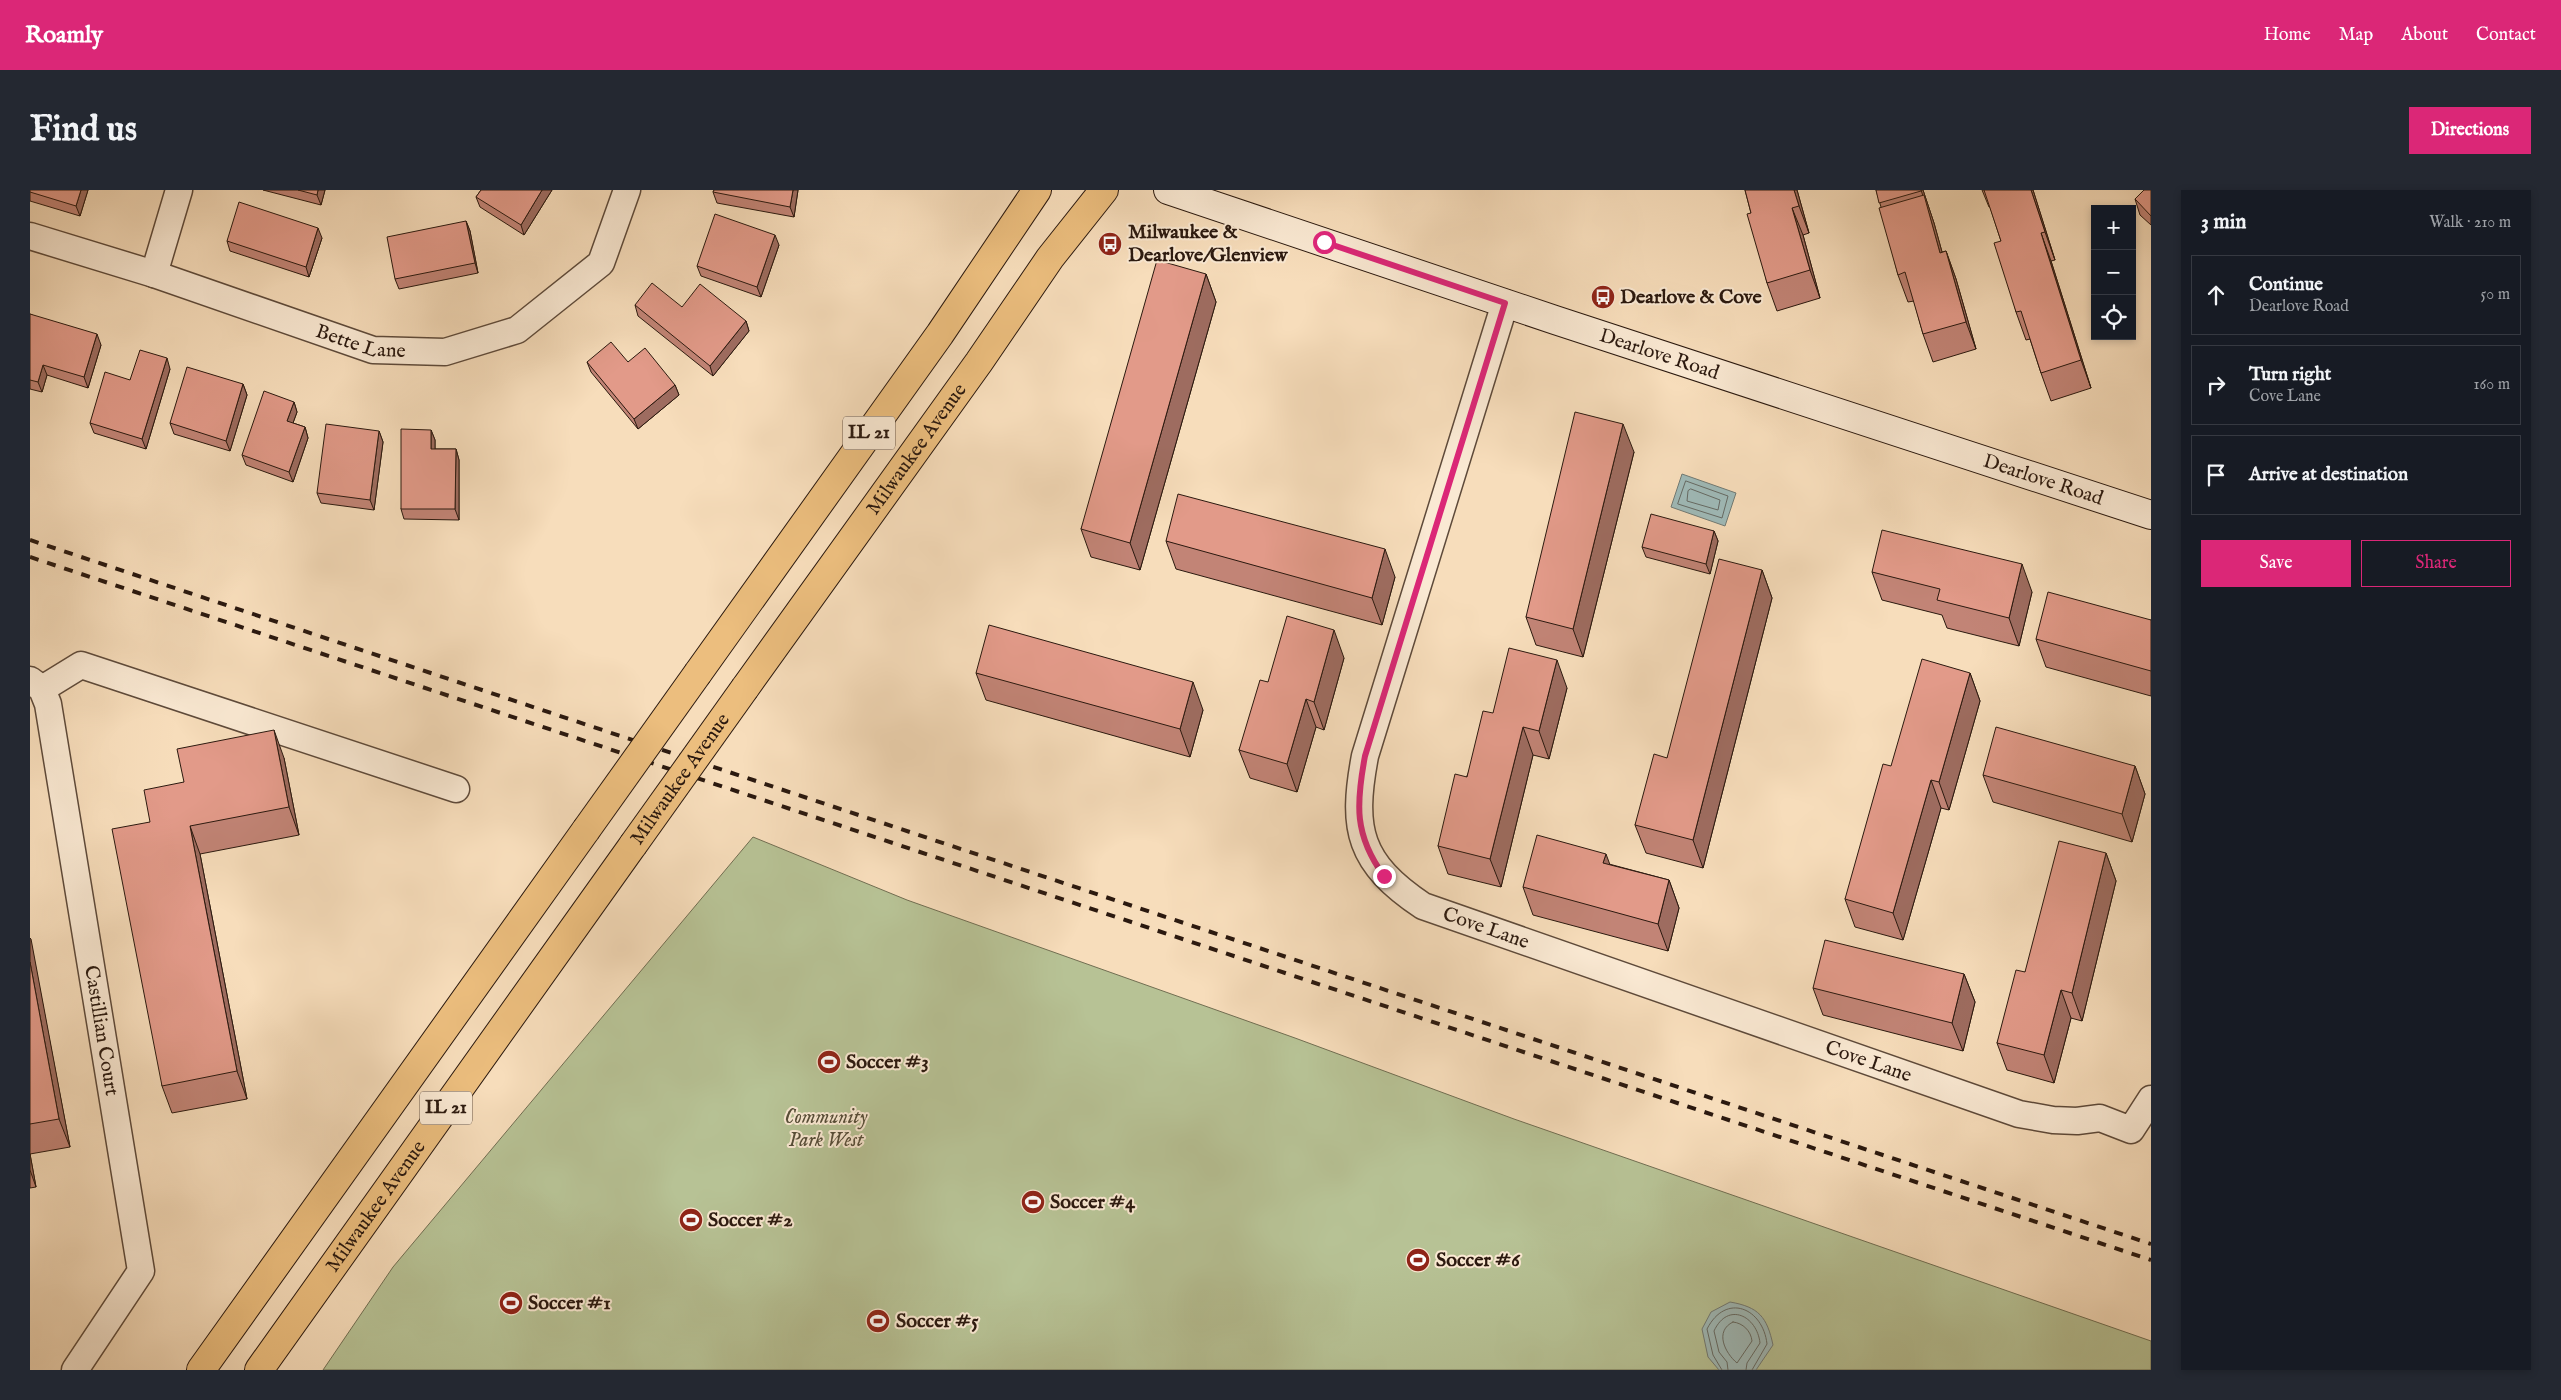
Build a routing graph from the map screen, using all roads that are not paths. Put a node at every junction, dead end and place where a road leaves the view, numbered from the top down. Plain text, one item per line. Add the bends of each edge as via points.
1 (179, 190) edge
2 (627, 190) edge
3 (1038, 190) edge
4 (1104, 190) edge
5 (1168, 190) edge
6 (30, 236) edge
7 (154, 274) junction
8 (1505, 303) junction
9 (2151, 515) edge
10 (36, 685) edge
11 (456, 789) dead end
12 (2151, 1099) edge
13 (75, 1370) edge
14 (201, 1370) edge
15 (259, 1370) edge

1 - 7 street
2 - 7 street, Bette Lane via 601,263 517,330 446,352 373,350
3 - 14 main road, IL 21, bridge via 940,334
4 - 15 main road, Milwaukee Avenue / IL 21, bridge via 1050,258
5 - 8 main road, Dearlove Road
6 - 7 street, Bette Lane
8 - 9 main road, Dearlove Road
8 - 12 street, Cove Lane via 1365,756 1358,793 1358,819 1372,860 1384,876 1423,906 2019,1114 2053,1120 2100,1118 2132,1130
10 - 11 street via 82,665
10 - 13 street, Castillian Court via 48,704 141,1271

